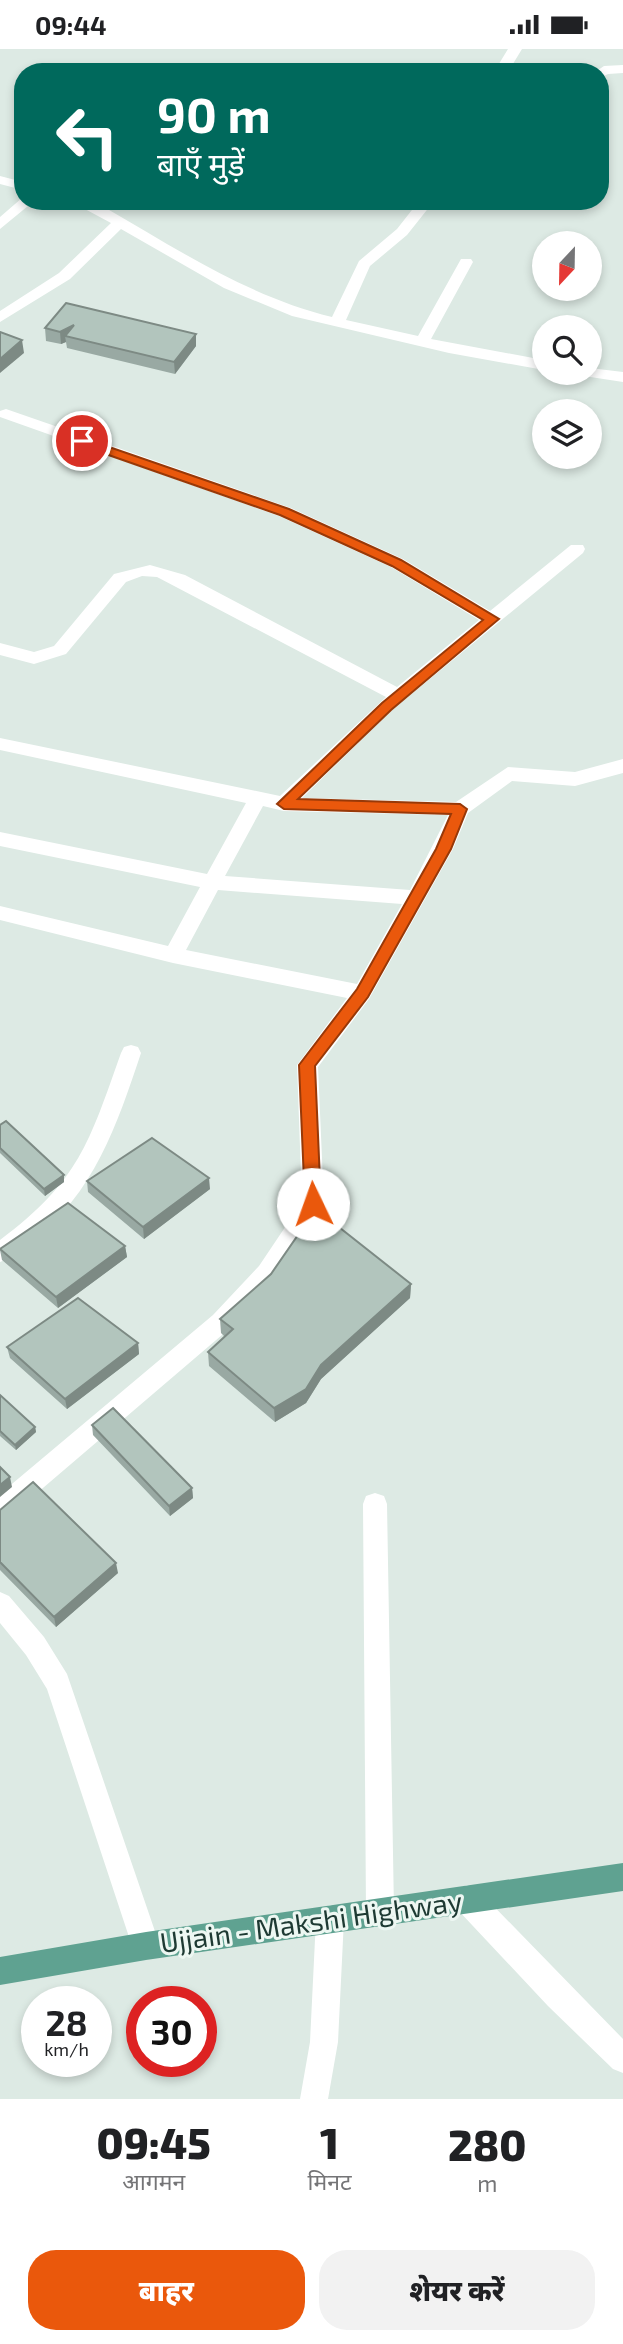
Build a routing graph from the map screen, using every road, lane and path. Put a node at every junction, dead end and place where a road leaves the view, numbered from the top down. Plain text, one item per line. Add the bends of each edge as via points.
1 (17, 210) edge
2 (107, 210) edge
3 (420, 210) edge
4 (119, 222) junction
5 (0, 225) edge
6 (466, 262) dead end
7 (0, 317) edge
8 (337, 323) junction
9 (422, 342) junction
10 (532, 363) edge
11 (602, 374) edge
12 (623, 377) edge
13 (6, 414) dead end
14 (577, 549) dead end
15 (492, 619) junction
16 (0, 649) edge
17 (399, 695) junction
18 (0, 744) edge
19 (623, 766) edge
20 (257, 799) junction
21 (284, 804) junction
22 (460, 809) junction
23 (0, 839) edge
24 (212, 882) junction
25 (416, 898) junction
26 (0, 913) edge
27 (173, 955) junction
28 (362, 993) junction
29 (131, 1053) dead end
30 (0, 1253) edge
31 (375, 1504) dead end
32 (0, 1509) edge
33 (0, 1604) edge
34 (623, 1877) edge
35 (467, 1899) junction
36 (380, 1911) junction
37 (330, 1919) junction
38 (146, 1946) junction
39 (0, 1971) edge
40 (623, 2059) edge
41 (314, 2099) edge

1 - 5 street
2 - 4 street
3 - 8 street via 364,264
4 - 7 street via 73,271
4 - 8 street via 257,299
6 - 9 street
8 - 9 street
9 - 10 street
11 - 12 street
13 - 15 street via 285,512 397,563
14 - 15 street
15 - 17 street
16 - 17 street via 34,658 60,650 120,578 150,570 179,579
17 - 21 street
18 - 20 street
19 - 22 street via 575,779 509,773
20 - 21 street
20 - 24 street
21 - 22 street
22 - 25 street
23 - 24 street
24 - 25 street
24 - 27 street
25 - 28 street
26 - 27 street
27 - 28 street
28 - 32 street via 307,1065 313,1204 267,1273 221,1322
29 - 30 street via 86,1170 58,1206
31 - 36 street
33 - 38 street via 58,1683
34 - 35 main road, Ujjain - Makshi Highway
35 - 36 main road, Ujjain - Makshi Highway
35 - 40 street
36 - 37 main road, Ujjain - Makshi Highway
37 - 38 main road, Ujjain - Makshi Highway
37 - 41 street via 324,2042
38 - 39 main road, Ujjain - Makshi Highway

